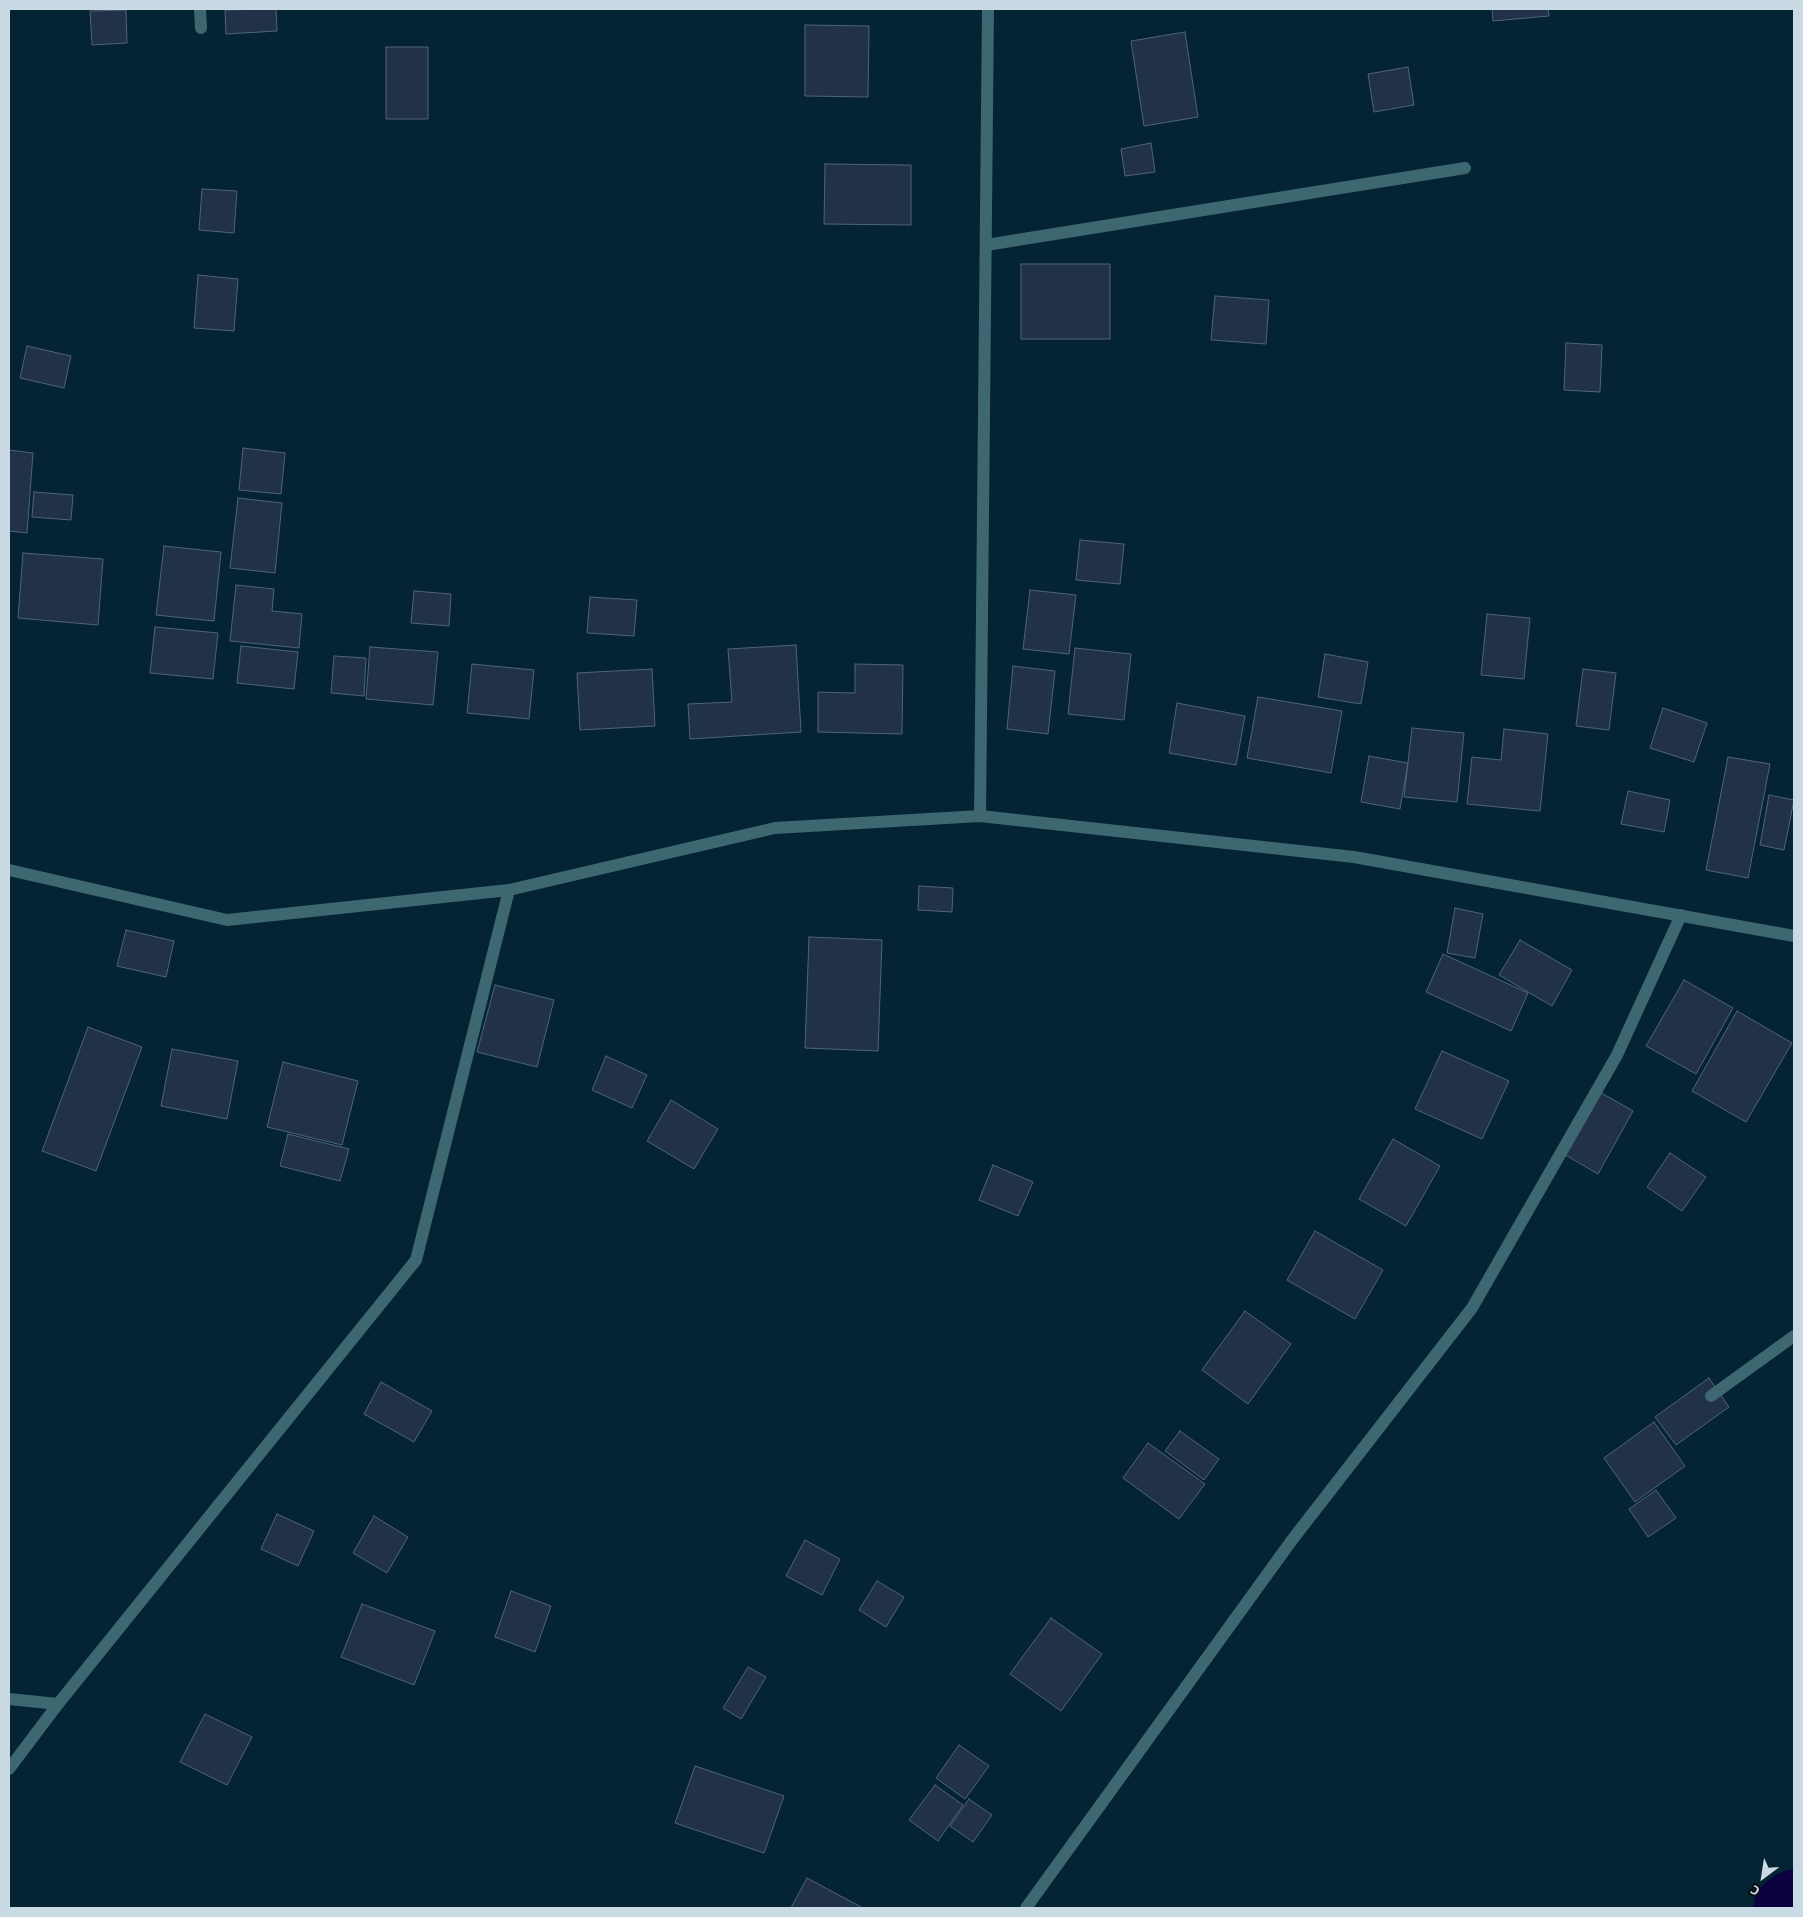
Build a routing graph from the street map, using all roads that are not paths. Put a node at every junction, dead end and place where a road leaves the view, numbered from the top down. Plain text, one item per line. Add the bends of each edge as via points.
1 (200, 9) edge
2 (988, 9) edge
3 (201, 28) dead end
4 (1465, 168) dead end
5 (986, 245) junction
6 (980, 816) junction
7 (9, 870) edge
8 (508, 890) junction
9 (1681, 915) junction
10 (1794, 936) edge
11 (1794, 1336) edge
12 (1711, 1396) dead end
13 (9, 1699) edge
14 (58, 1704) junction
15 (9, 1769) edge
16 (1026, 1908) edge

1 - 3 street
2 - 5 street
4 - 5 street
5 - 6 street
6 - 8 street via 775,828
6 - 9 street via 1354,857
7 - 8 street via 227,920
8 - 14 street via 416,1260
9 - 10 street
9 - 16 street via 1617,1055 1472,1308 1292,1540
11 - 12 street
13 - 14 street
14 - 15 street

